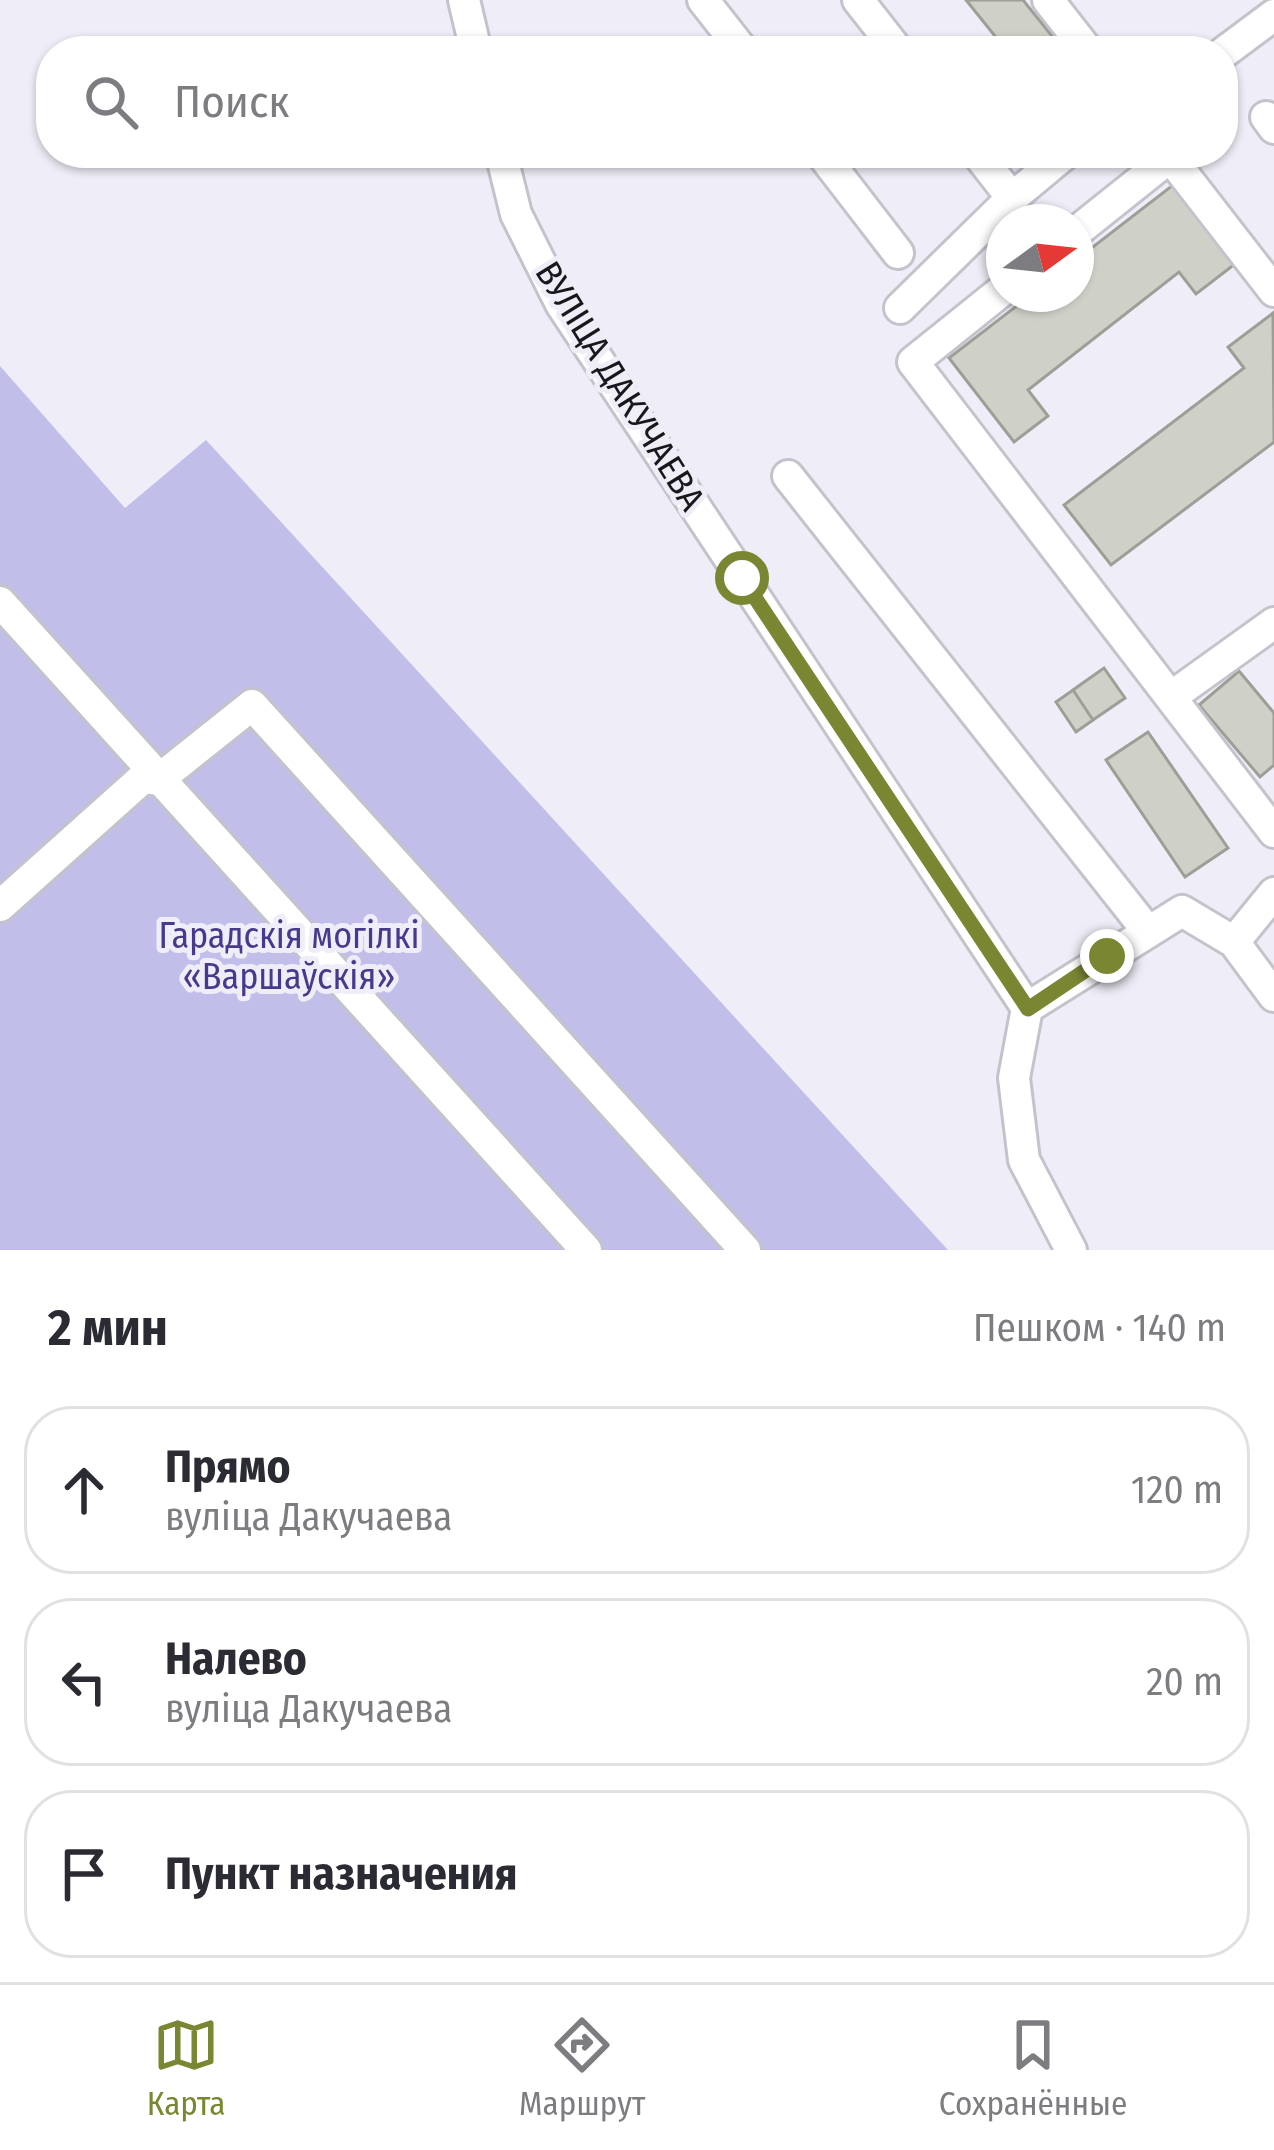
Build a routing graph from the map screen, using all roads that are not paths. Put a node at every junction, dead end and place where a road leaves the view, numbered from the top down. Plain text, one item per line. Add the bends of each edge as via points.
1 (464, 0) edge
2 (703, 0) edge
3 (858, 0) edge
4 (1048, 0) edge
5 (1274, 15) edge
6 (472, 36) edge
7 (731, 36) edge
8 (886, 36) edge
9 (1076, 36) edge
10 (1238, 42) edge
11 (505, 168) edge
12 (833, 168) edge
13 (989, 168) edge
14 (1048, 168) edge
15 (1152, 168) edge
16 (1178, 168) edge
17 (1012, 198) junction
18 (1094, 217) edge
19 (898, 253) dead end
20 (1274, 291) edge
21 (986, 303) edge
22 (899, 308) dead end
23 (788, 476) dead end
24 (0, 602) edge
25 (1274, 623) edge
26 (1171, 697) junction
27 (158, 780) junction
28 (1274, 832) edge
29 (1274, 893) edge
30 (0, 906) edge
31 (1146, 929) junction
32 (1234, 942) junction
33 (1274, 996) edge
34 (1028, 1009) junction
35 (586, 1250) edge
36 (745, 1250) edge
37 (1071, 1250) edge

1 - 6 street
2 - 7 street
3 - 8 street
4 - 9 street
5 - 10 street
11 - 34 street, ВУЛІЦА ДАКУЧАЕВА via 516,214 561,304
12 - 19 street
13 - 17 street
14 - 17 street
15 - 18 street
16 - 20 street
17 - 22 street
21 - 26 street via 913,362
23 - 31 street
24 - 27 street
25 - 26 street
26 - 28 street
27 - 30 street via 143,778
27 - 35 street
27 - 36 street via 252,705
29 - 32 street
31 - 32 street via 1182,910
31 - 34 street
32 - 33 street
34 - 37 street via 1014,1078 1024,1160

